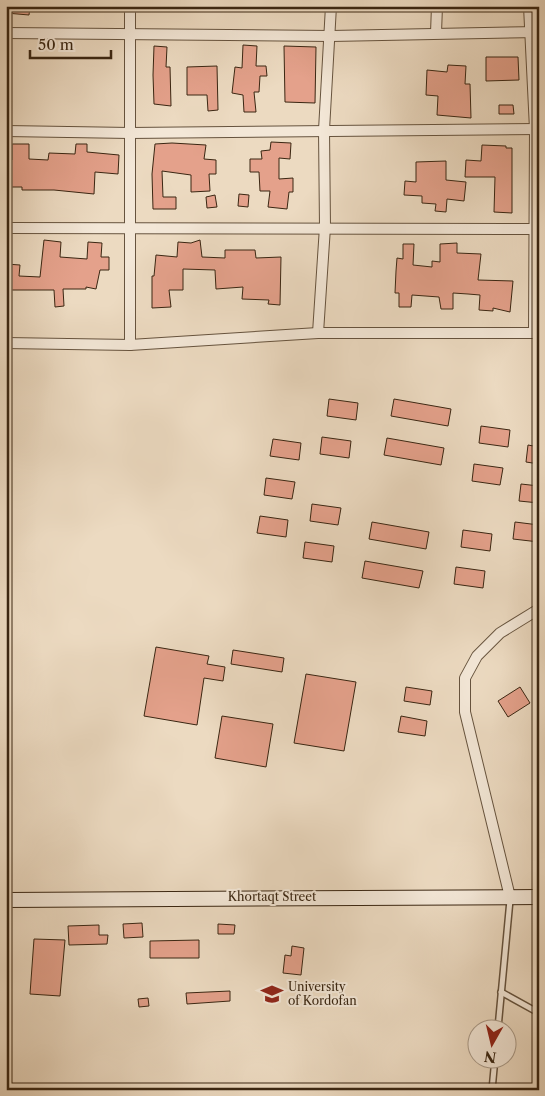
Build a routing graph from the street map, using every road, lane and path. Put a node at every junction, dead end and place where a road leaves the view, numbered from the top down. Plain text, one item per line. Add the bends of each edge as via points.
1 (130, 6) edge
2 (331, 6) edge
3 (437, 6) edge
4 (529, 6) edge
5 (436, 32) junction
6 (534, 32) edge
7 (6, 33) edge
8 (130, 34) junction
9 (331, 36) junction
10 (537, 129) edge
11 (324, 130) junction
12 (6, 131) edge
13 (130, 133) junction
14 (325, 227) junction
15 (6, 228) edge
16 (131, 228) junction
17 (536, 229) edge
18 (318, 333) junction
19 (536, 334) edge
20 (6, 343) edge
21 (130, 345) junction
22 (539, 609) edge
23 (510, 896) junction
24 (539, 897) edge
25 (6, 900) edge
26 (501, 992) junction
27 (539, 1013) edge
28 (499, 1018) edge
29 (494, 1068) edge
30 (492, 1090) edge

1 - 8 street
2 - 9 street
3 - 5 street
4 - 6 street
5 - 6 street
5 - 9 street
6 - 10 street
7 - 8 street
8 - 9 street
8 - 13 street
9 - 11 street
10 - 11 street
10 - 17 street
11 - 13 street
11 - 14 street
12 - 13 street
13 - 16 street
14 - 16 street
14 - 17 street
14 - 18 street
15 - 16 street
16 - 21 street
17 - 19 street
18 - 19 street
18 - 21 street
20 - 21 street
22 - 23 street via 500,633 477,656 465,678 465,712
23 - 24 street, Khortaqt Street
23 - 25 street, Khortaqt Street
23 - 26 lane
26 - 27 lane
26 - 28 lane
29 - 30 lane

